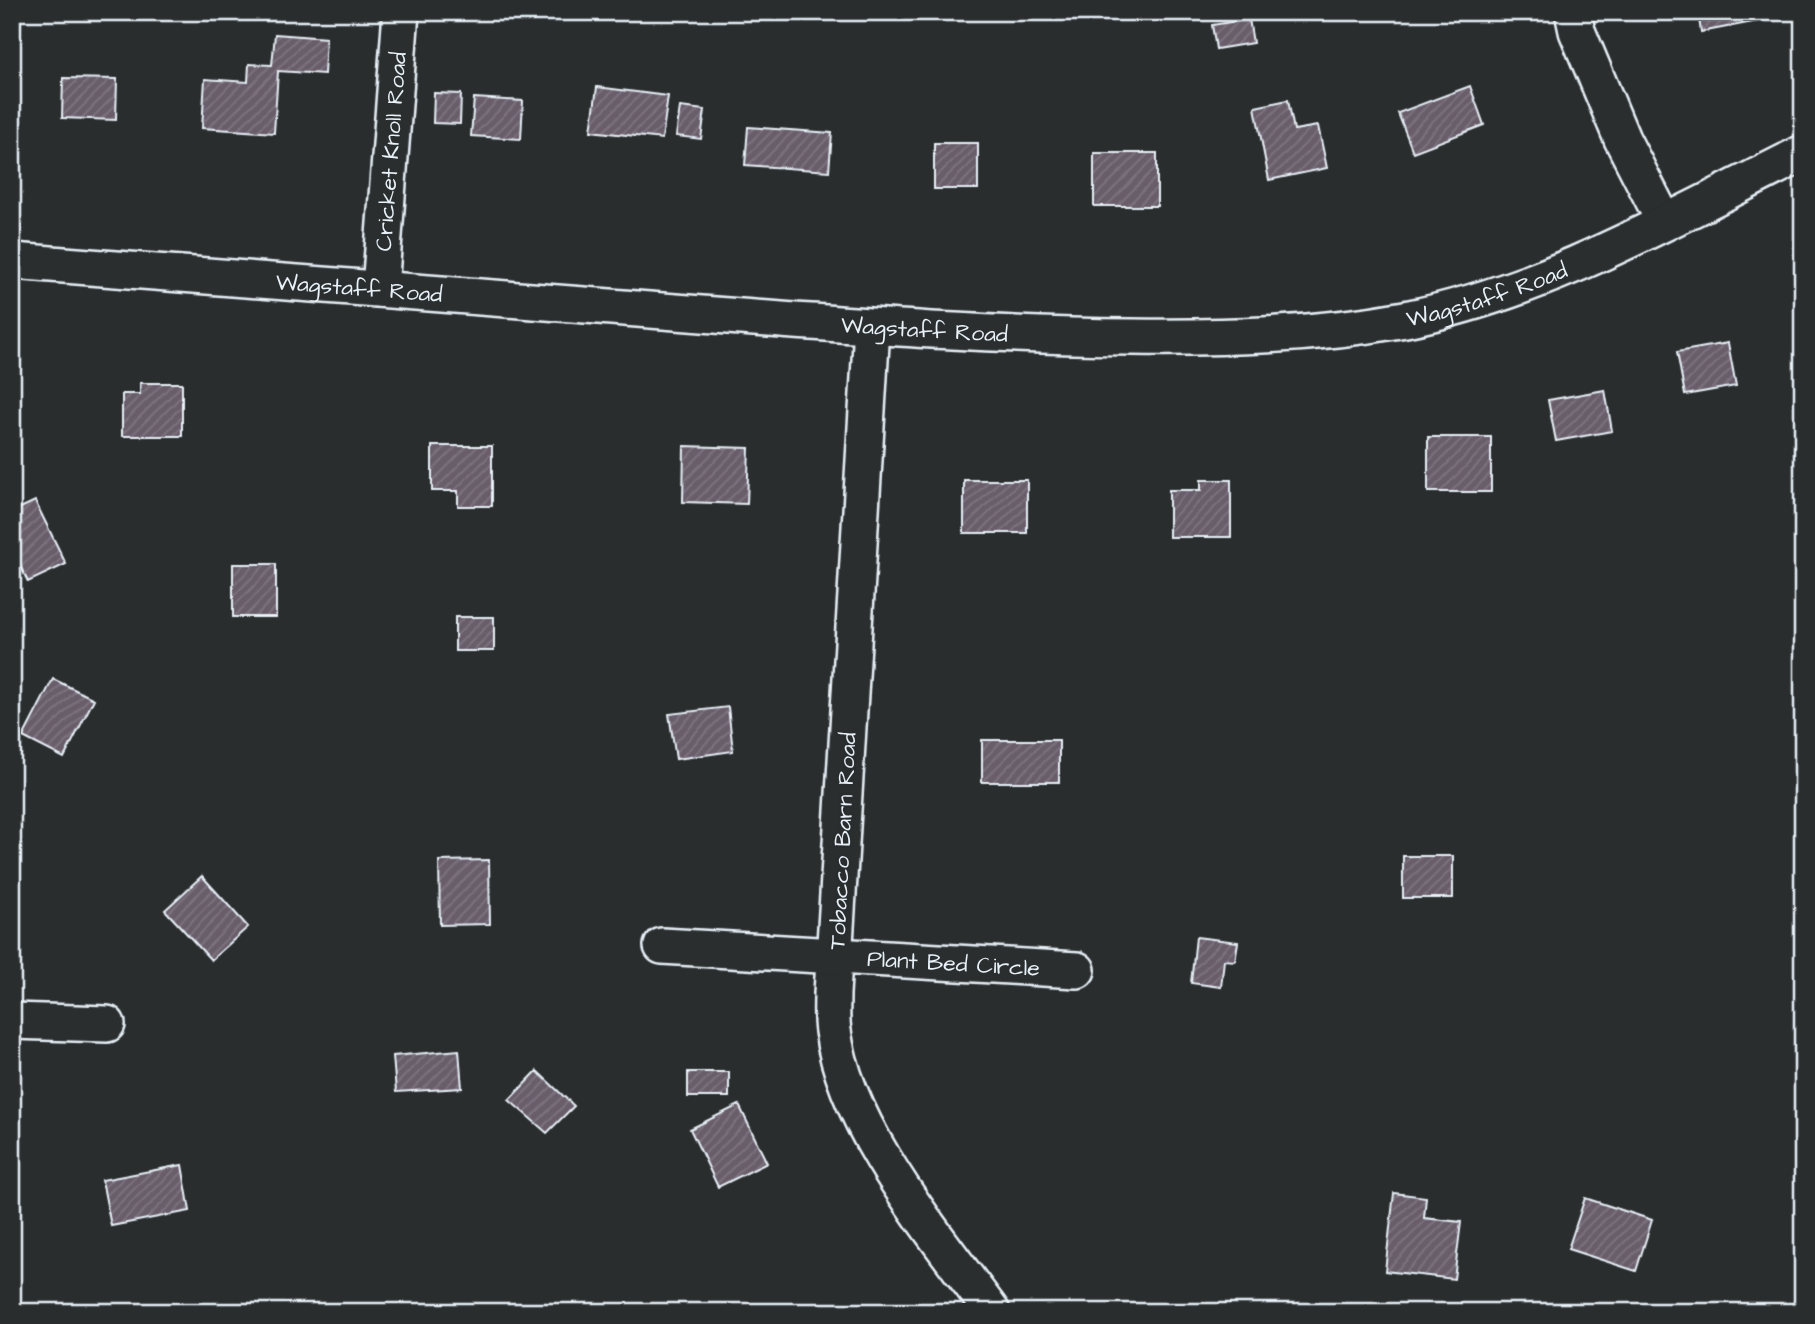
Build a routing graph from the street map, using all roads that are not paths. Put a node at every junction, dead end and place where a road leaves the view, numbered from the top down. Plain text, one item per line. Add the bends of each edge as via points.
1 (401, 12) edge
2 (1573, 12) edge
3 (1803, 153) edge
4 (1664, 221) junction
5 (12, 261) edge
6 (380, 289) junction
7 (872, 327) junction
8 (662, 946) dead end
9 (835, 957) junction
10 (1077, 970) dead end
11 (12, 1021) edge
12 (107, 1024) dead end
13 (992, 1312) edge

1 - 6 street, Cricket Knoll Road
2 - 4 street via 1622,139
3 - 4 street, Wagstaff Road
4 - 7 street, Wagstaff Road via 1567,267 1475,301 1334,330 1169,337
5 - 6 street, Wagstaff Road
6 - 7 street, Wagstaff Road
7 - 9 street, Tobacco Barn Road
8 - 9 street, Plant Bed Circle
9 - 10 street, Plant Bed Circle
9 - 13 street, Tobacco Barn Road via 833,1031 856,1106 914,1206
11 - 12 street

